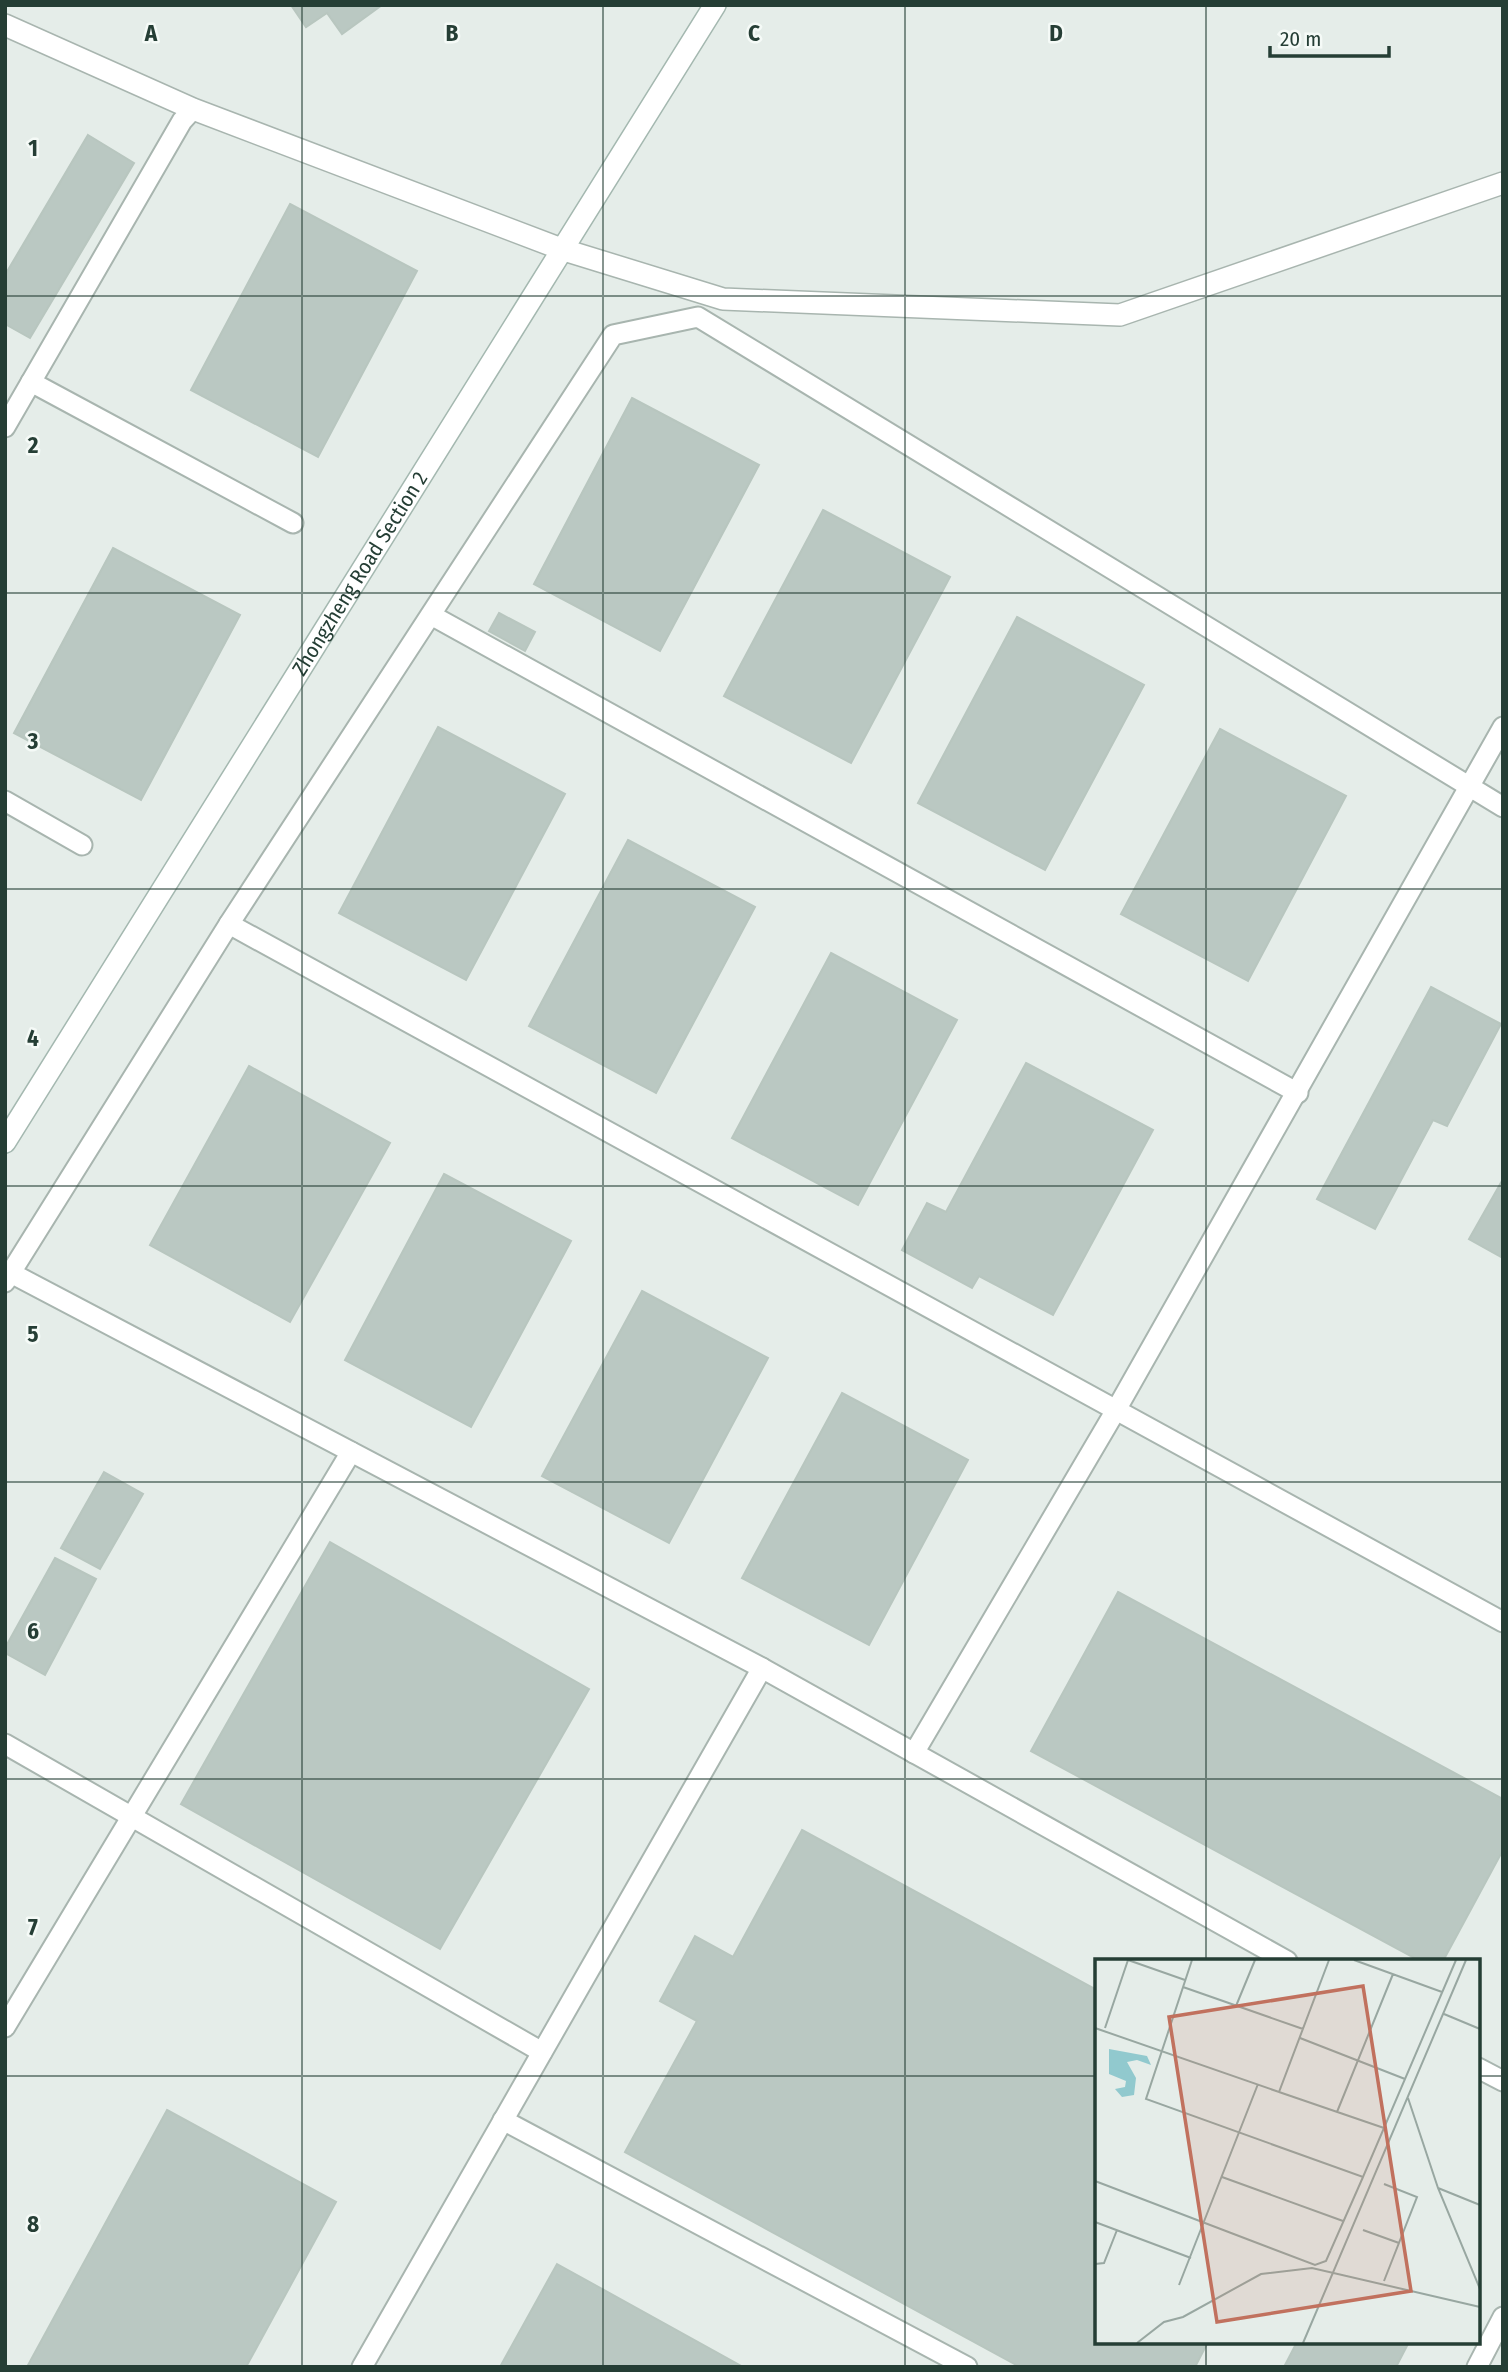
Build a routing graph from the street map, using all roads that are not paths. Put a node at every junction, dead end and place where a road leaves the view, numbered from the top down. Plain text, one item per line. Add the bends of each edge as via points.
1 (715, 5) edge
2 (5, 25) edge
3 (193, 109) junction
4 (1503, 183) edge
5 (564, 250) junction
6 (31, 382) junction
7 (5, 427) edge
8 (293, 523) dead end
9 (431, 615) junction
10 (1503, 727) edge
11 (1466, 787) junction
12 (5, 801) edge
13 (1503, 807) edge
14 (82, 845) dead end
15 (229, 924) junction
16 (1298, 1094) junction
17 (5, 1142) edge
18 (8, 1277) edge
19 (1116, 1410) junction
20 (351, 1452) junction
21 (1503, 1622) edge
22 (762, 1668) junction
23 (5, 1744) edge
24 (914, 1753) junction
25 (133, 1817) junction
26 (1283, 1959) edge
27 (5, 2027) edge
28 (542, 2052) junction
29 (1480, 2069) edge
30 (1503, 2081) edge
31 (503, 2120) junction
32 (1503, 2317) edge
33 (362, 2367) edge
34 (967, 2367) edge
35 (1477, 2367) edge

1 - 5 street, Zhongzheng Road Section 2
2 - 3 street
3 - 5 street
3 - 6 lane
4 - 5 street via 1120,315 723,299
5 - 17 street, Zhongzheng Road Section 2
6 - 7 lane
6 - 8 lane
9 - 11 lane via 613,335 698,317
9 - 15 lane
9 - 16 lane
10 - 11 lane
11 - 13 lane
11 - 16 lane
12 - 14 lane
15 - 18 lane
15 - 19 lane
16 - 19 lane
18 - 20 lane
19 - 21 lane
19 - 24 lane
20 - 22 lane
20 - 25 lane
22 - 24 lane
22 - 28 lane
23 - 25 lane
24 - 26 lane
25 - 27 lane
25 - 28 lane
28 - 31 lane
29 - 30 lane
31 - 33 lane
31 - 34 lane
32 - 35 lane

